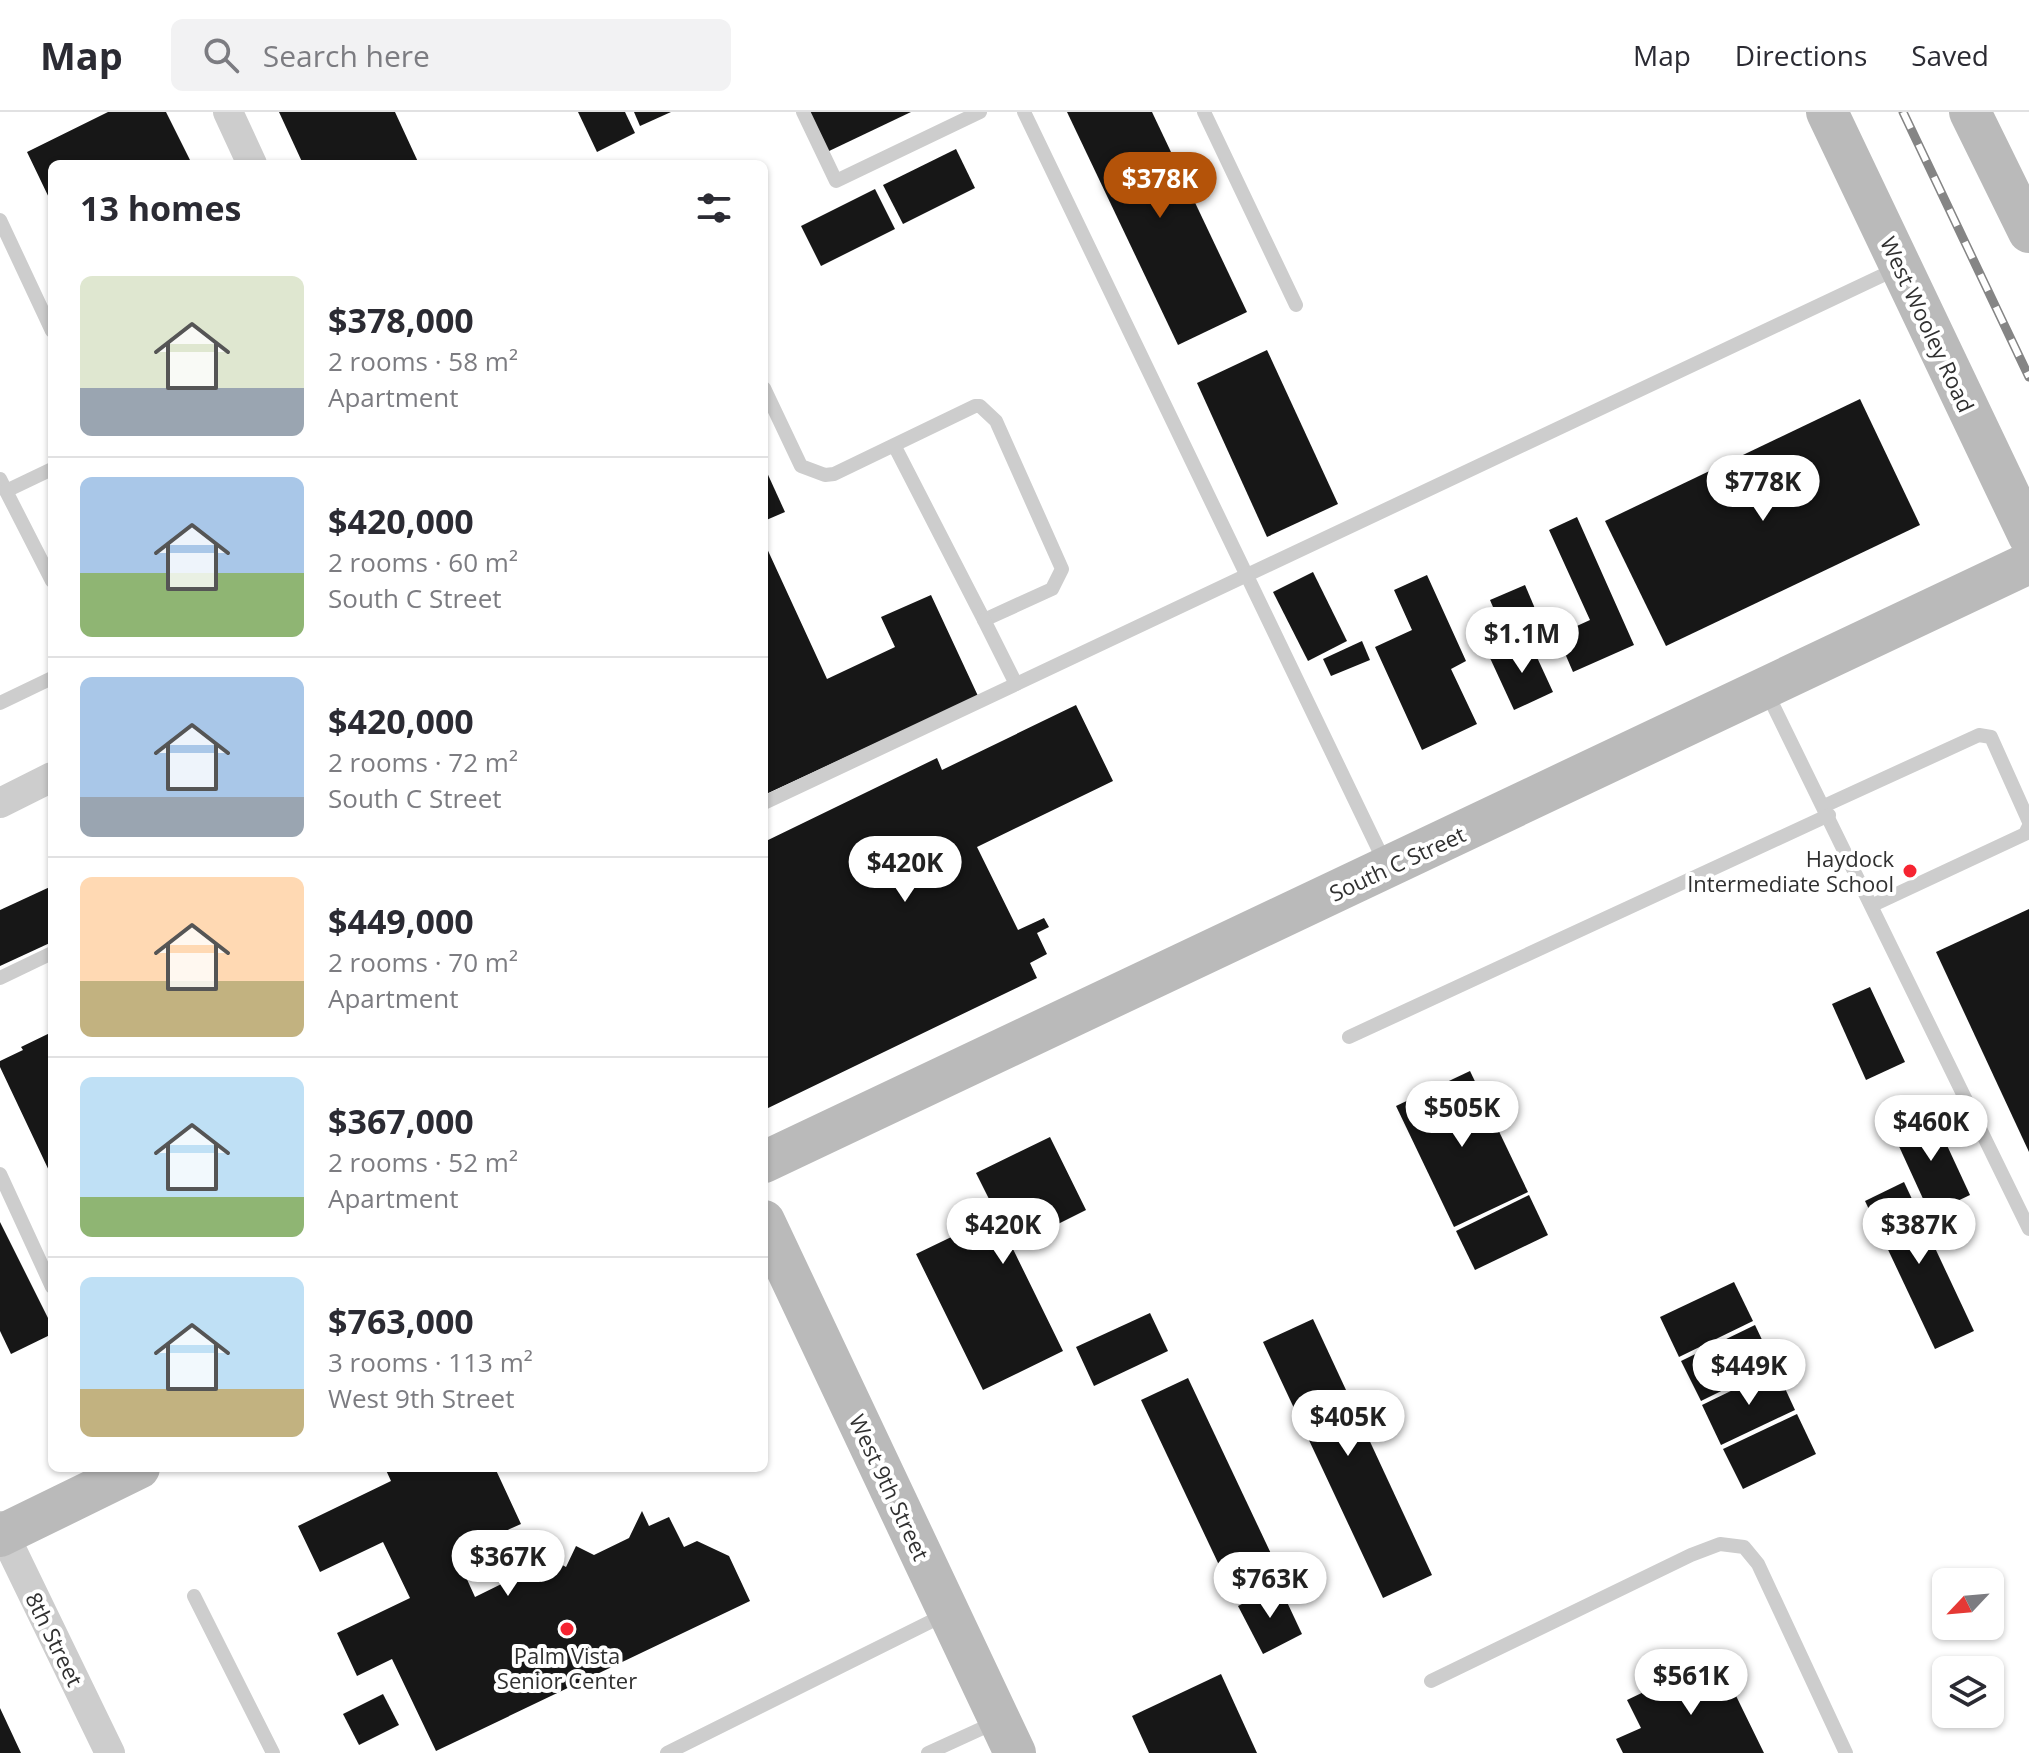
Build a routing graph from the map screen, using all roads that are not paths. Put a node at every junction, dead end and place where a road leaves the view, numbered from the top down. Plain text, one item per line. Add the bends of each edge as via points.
1 (228, 112) edge
2 (803, 112) edge
3 (980, 112) edge
4 (1024, 112) edge
5 (1204, 112) edge
6 (1827, 112) edge
7 (1970, 112) edge
8 (250, 160) edge
9 (0, 220) edge
10 (2029, 232) edge
11 (1901, 267) junction
12 (1296, 305) dead end
13 (48, 322) edge
14 (768, 396) edge
15 (894, 445) junction
16 (48, 470) edge
17 (3, 485) edge
18 (2029, 536) edge
19 (2029, 563) edge
20 (48, 569) edge
21 (1247, 575) junction
22 (984, 620) junction
23 (48, 680) edge
24 (1016, 684) junction
25 (1765, 689) junction
26 (0, 703) edge
27 (48, 779) edge
28 (768, 801) edge
29 (0, 803) edge
30 (1826, 811) junction
31 (2029, 824) edge
32 (1387, 867) junction
33 (1873, 905) junction
34 (48, 955) edge
35 (0, 978) edge
36 (1349, 1037) dead end
37 (768, 1160) edge
38 (0, 1174) edge
39 (768, 1229) edge
40 (2029, 1229) edge
41 (48, 1278) edge
42 (130, 1472) edge
43 (1, 1532) edge
44 (194, 1596) dead end
45 (949, 1613) junction
46 (1431, 1681) dead end
47 (1007, 1737) edge
48 (110, 1753) edge
49 (273, 1753) edge
50 (667, 1753) edge
51 (928, 1753) edge
52 (1846, 1753) edge

1 - 8 street
2 - 3 lane via 836,181
4 - 21 lane
5 - 12 lane
6 - 11 street, West Wooley Road
7 - 10 street
9 - 13 lane
11 - 18 street, West Wooley Road
11 - 21 lane
14 - 15 lane via 801,466 812,472 834,474
15 - 22 lane
15 - 22 lane via 975,406 996,421 1062,569 1052,589
16 - 17 lane
17 - 20 lane
19 - 25 street, South C Street
21 - 24 lane
21 - 32 lane
22 - 24 lane
23 - 26 lane
24 - 28 lane
25 - 30 lane
25 - 32 street, South C Street
27 - 29 street
30 - 31 lane via 1979,735 1991,737
30 - 33 lane
30 - 36 lane
31 - 33 lane via 2025,834
32 - 37 street, South C Street
33 - 40 lane
34 - 35 lane
38 - 41 lane
39 - 45 street, West 9th Street
42 - 43 street
43 - 48 street, 8th Street
44 - 49 lane
45 - 47 street, West 9th Street
45 - 50 lane
46 - 52 lane via 1691,1555 1720,1544 1744,1547 1758,1564
47 - 51 lane

